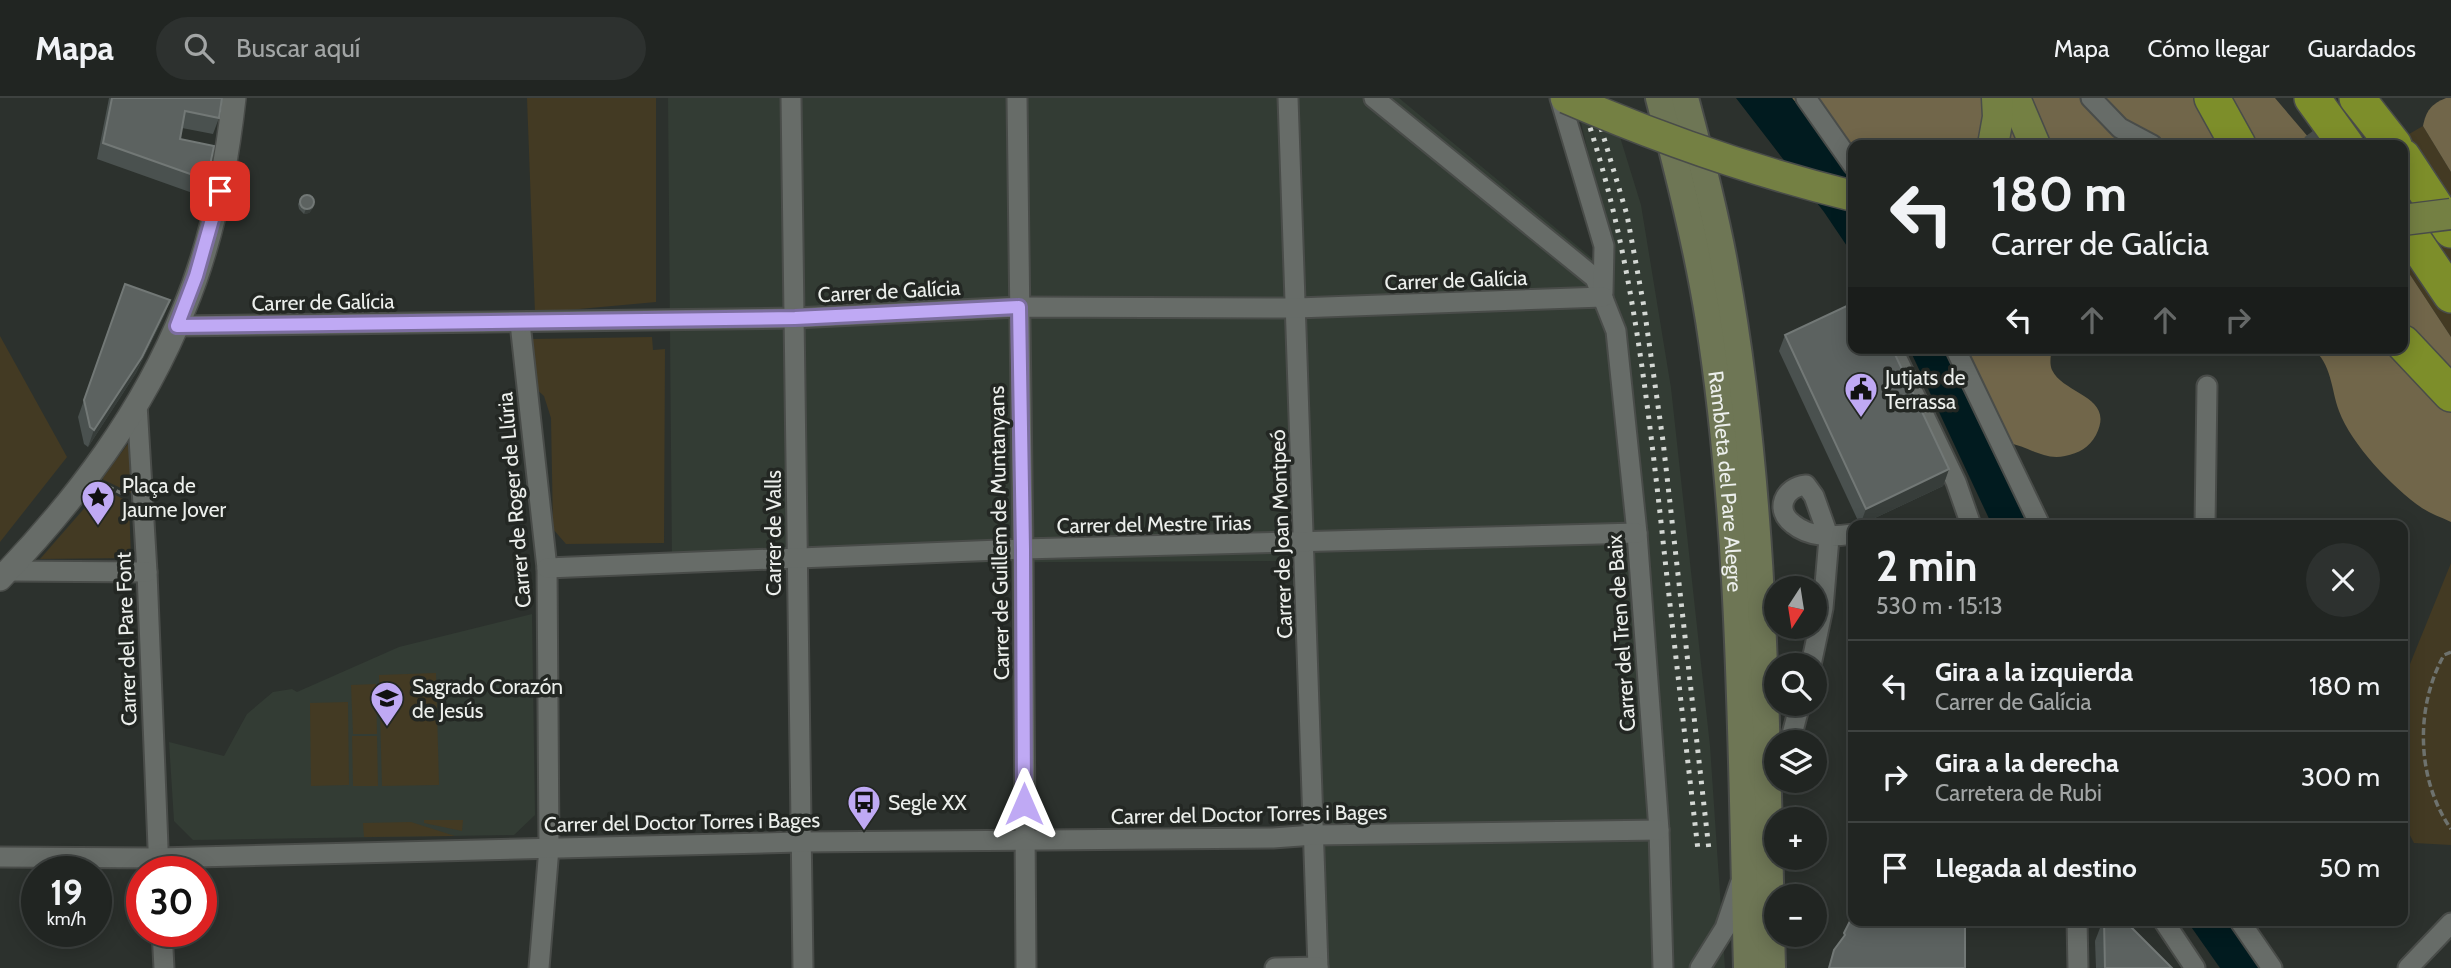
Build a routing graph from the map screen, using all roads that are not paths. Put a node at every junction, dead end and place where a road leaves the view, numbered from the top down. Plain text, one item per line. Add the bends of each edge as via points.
1 (234, 98) edge
2 (791, 98) edge
3 (1017, 98) edge
4 (1288, 98) edge
5 (1374, 98) edge
6 (1560, 98) edge
7 (1566, 98) edge
8 (1593, 98) edge
9 (1659, 98) edge
10 (1685, 98) edge
11 (1806, 98) edge
12 (1997, 98) edge
13 (2015, 98) edge
14 (2091, 98) edge
15 (2212, 98) edge
16 (2312, 98) edge
17 (2357, 98) edge
18 (1994, 140) edge
19 (2033, 140) edge
20 (2143, 140) edge
21 (2233, 140) edge
22 (2342, 140) edge
23 (2390, 140) edge
24 (1848, 158) edge
25 (2408, 165) edge
26 (1848, 177) edge
27 (1848, 195) edge
28 (2451, 198) edge
29 (2408, 202) edge
30 (2451, 214) edge
31 (2408, 221) edge
32 (2408, 230) edge
33 (2451, 230) edge
34 (2451, 295) edge
35 (1603, 297) junction
36 (1019, 307) junction
37 (1297, 308) junction
38 (795, 318) junction
39 (520, 323) junction
40 (177, 326) junction
41 (2408, 348) edge
42 (1895, 354) edge
43 (1958, 354) edge
44 (2207, 386) dead end
45 (2451, 394) edge
46 (137, 404) junction
47 (1969, 520) edge
48 (2038, 520) edge
49 (2205, 520) edge
50 (1637, 533) junction
51 (1848, 535) edge
52 (1304, 543) junction
53 (1023, 549) junction
54 (796, 557) junction
55 (547, 568) junction
56 (147, 572) junction
57 (4, 575) edge
58 (1814, 653) edge
59 (1768, 807) edge
60 (1658, 830) junction
61 (1314, 835) junction
62 (1024, 841) junction
63 (800, 842) junction
64 (549, 848) junction
65 (158, 856) edge
66 (0, 857) edge
67 (217, 862) edge
68 (126, 863) edge
69 (1744, 870) junction
70 (1769, 870) edge
71 (2451, 923) edge
72 (2077, 926) edge
73 (2167, 926) edge
74 (2243, 926) edge
75 (163, 947) edge
76 (1318, 967) edge
77 (164, 968) edge
78 (539, 968) edge
79 (803, 968) edge
80 (1026, 968) edge
81 (1275, 968) edge
82 (1663, 968) edge
83 (1699, 968) edge
84 (1747, 968) edge
85 (1772, 968) edge
86 (2078, 968) edge
87 (2195, 968) edge
88 (2272, 968) edge
89 (2408, 968) edge

1 - 40 street via 214,214
2 - 38 street, Carrer de Valls
3 - 36 street, Carrer de Guillem de Muntanyans
4 - 37 street, Carrer de Joan Montpeó
5 - 35 street via 1595,278
6 - 35 street via 1604,246
7 - 27 main road, bridge via 1688,145
8 - 26 main road via 1729,146
9 - 69 main road, Rambleta del Pare Alegre via 1695,244 1717,384 1735,594
10 - 59 main road, Rambleta del Pare Alegre via 1725,267 1748,431 1761,604
11 - 24 street
12 - 18 main road
13 - 19 main road
14 - 20 street via 2120,128
15 - 21 highway
16 - 22 highway
17 - 23 highway
25 - 33 highway
28 - 29 main road
30 - 31 main road, bridge
32 - 34 highway
35 - 37 street, Carrer de Galícia
35 - 50 street, Carrer del Tren de Baix via 1616,331
36 - 37 street, Carrer de Galícia
36 - 38 street, Carrer de Galícia
36 - 53 street, Carrer de Guillem de Muntanyans
37 - 52 street, Carrer de Joan Montpeó
38 - 39 street, Carrer de Galícia
38 - 54 street, Carrer de Valls
39 - 40 street, Carrer de Galícia
39 - 55 street, Carrer de Roger de Llúria
40 - 46 street
41 - 45 highway
42 - 47 street
43 - 48 street
44 - 49 street
46 - 56 street, Carrer del Pare Font
46 - 57 street via 89,477
50 - 52 street, Carrer del Mestre Trias
50 - 60 street, Carrer del Tren de Baix
51 - 58 street via 1829,538
52 - 53 street, Carrer del Mestre Trias
52 - 61 street, Carrer de Joan Montpeó
53 - 54 street, Carrer del Mestre Trias
53 - 62 street, Carrer de Guillem de Muntanyans
54 - 55 street, Carrer del Mestre Trias
54 - 63 street, Carrer de Valls
55 - 64 street, Carrer de Roger de Llúria
56 - 57 street
56 - 65 street, Carrer del Pare Font
60 - 61 street, Carrer del Doctor Torres i Bages
60 - 82 street, Carrer del Tren de Baix
61 - 62 street, Carrer del Doctor Torres i Bages
61 - 76 street, Carrer de Joan Montpeó
62 - 63 street, Carrer del Doctor Torres i Bages
62 - 80 street, Carrer de Guillem de Muntanyans
63 - 64 street, Carrer del Doctor Torres i Bages
63 - 79 street, Carrer de Valls
64 - 67 street, Carrer del Doctor Torres i Bages
64 - 78 street, Carrer de Roger de Llúria
66 - 68 street, Carrer del Doctor Torres i Bages
69 - 83 street, Rambleta del Pare Alegre via 1725,928
69 - 84 main road, Rambleta del Pare Alegre
70 - 85 main road, Rambleta del Pare Alegre
71 - 89 street
72 - 86 street
73 - 87 street
74 - 88 street
75 - 77 street
76 - 81 street

